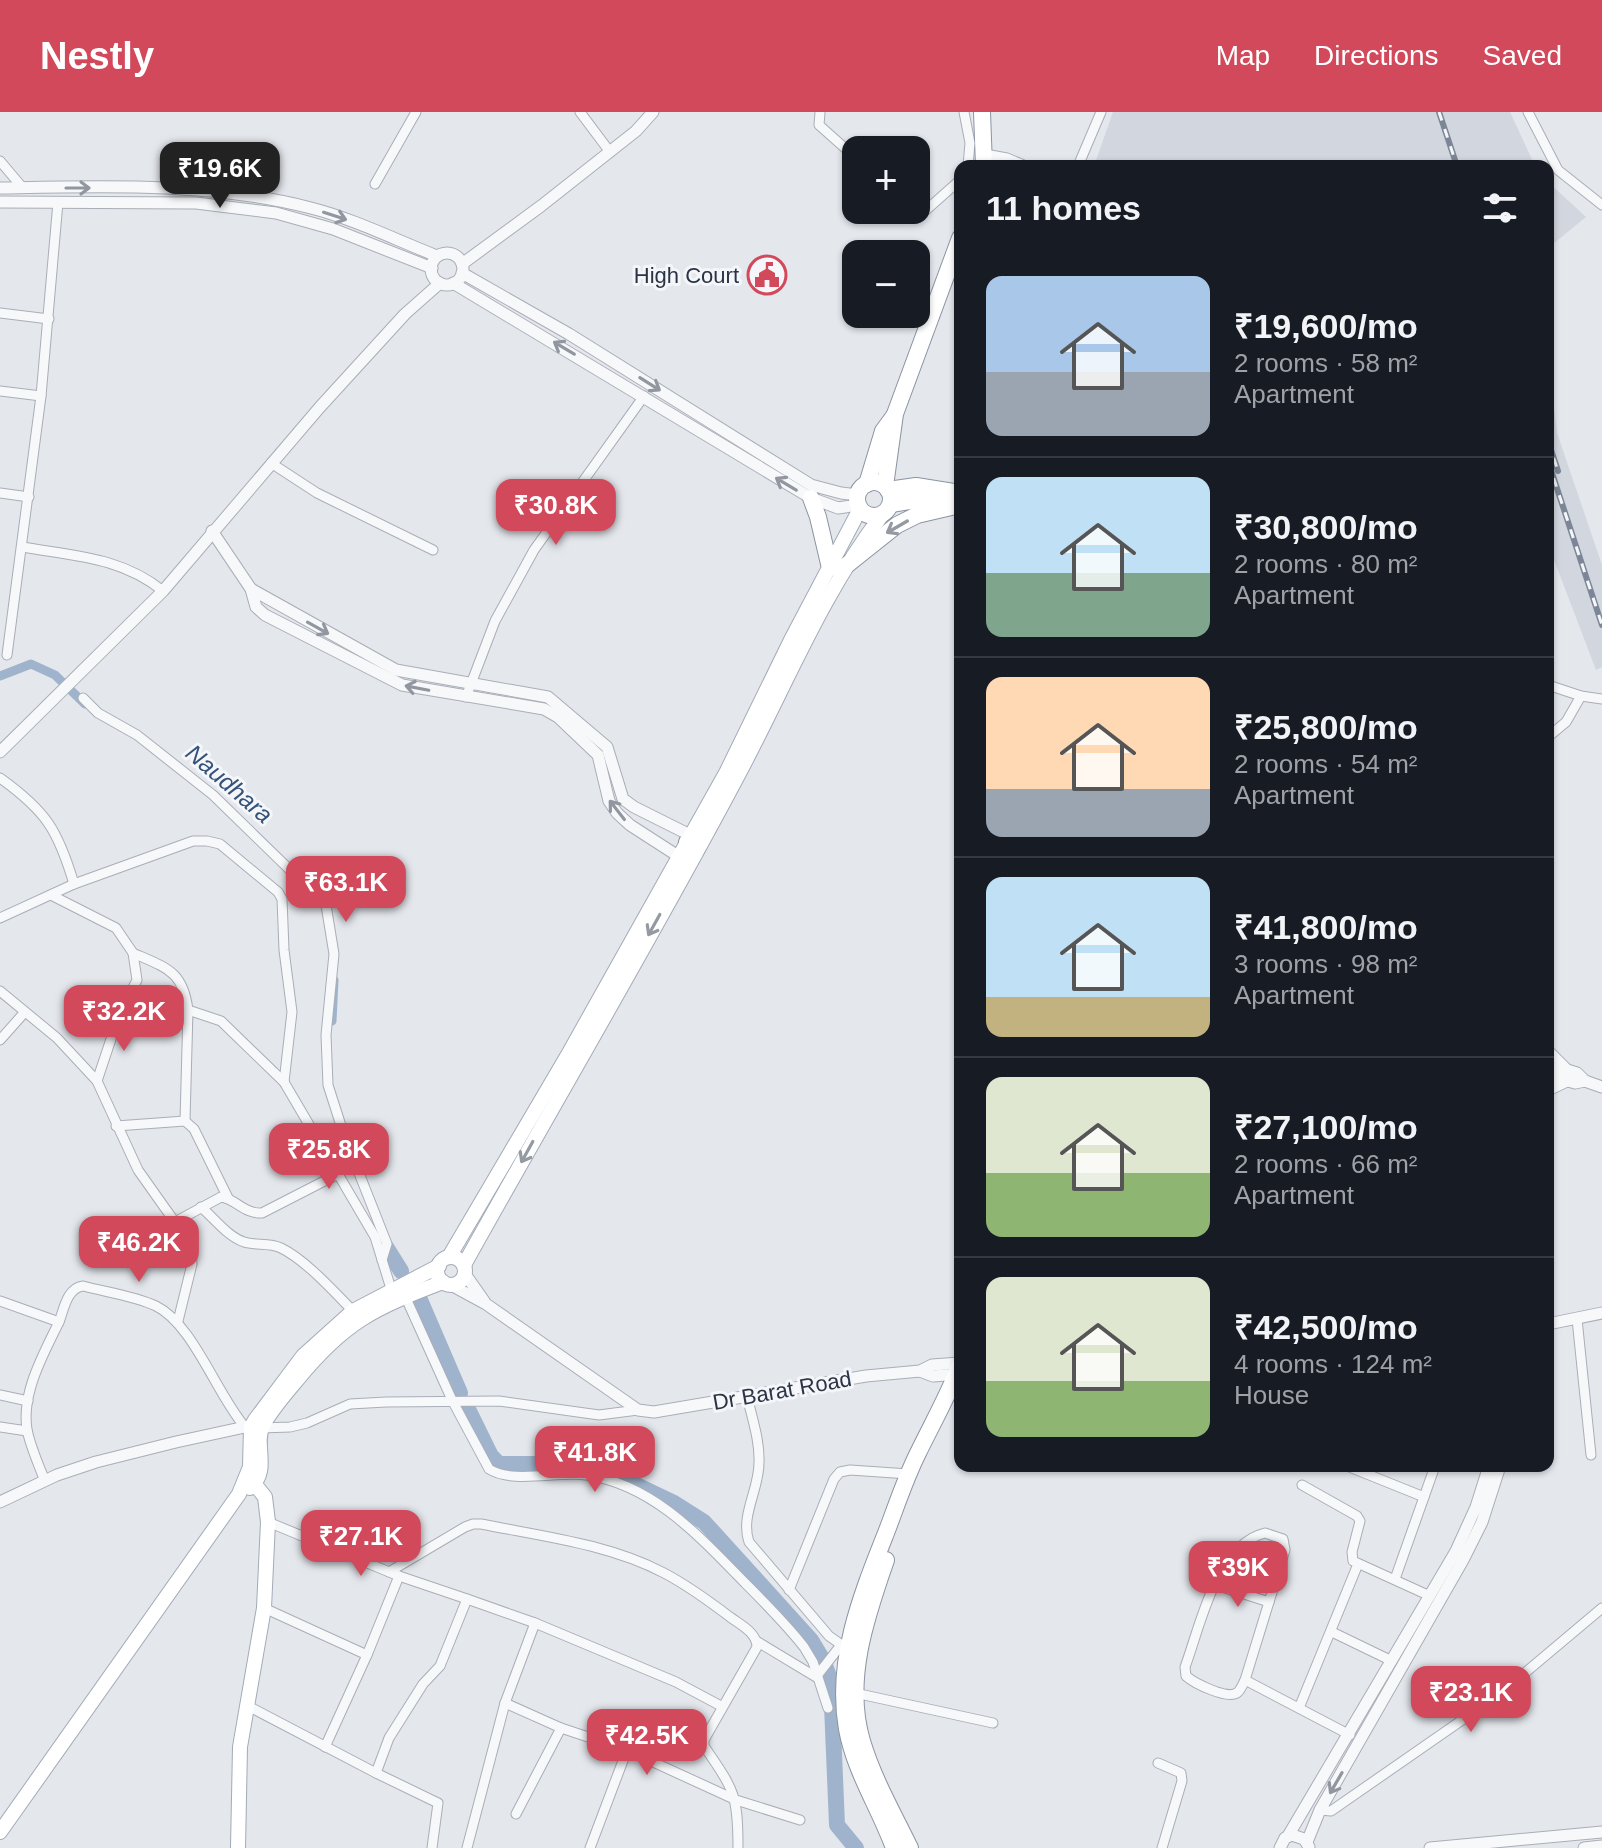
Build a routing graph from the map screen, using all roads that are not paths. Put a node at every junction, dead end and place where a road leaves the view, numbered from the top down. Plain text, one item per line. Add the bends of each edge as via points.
1 (416, 112) edge
2 (580, 112) edge
3 (653, 112) edge
4 (820, 112) edge
5 (964, 112) edge
6 (982, 112) edge
7 (1101, 112) edge
8 (1528, 112) edge
9 (842, 146) edge
10 (610, 152) junction
11 (969, 160) edge
12 (984, 160) edge
13 (1012, 160) edge
14 (1081, 160) edge
15 (1553, 160) edge
16 (0, 161) edge
17 (1554, 162) edge
18 (375, 184) dead end
19 (954, 185) edge
20 (22, 187) junction
21 (0, 188) edge
22 (0, 202) edge
23 (58, 202) junction
24 (1602, 205) edge
25 (930, 207) edge
26 (954, 254) edge
27 (437, 256) junction
28 (432, 268) junction
29 (462, 269) junction
30 (440, 283) junction
31 (453, 283) junction
32 (0, 313) edge
33 (49, 319) junction
34 (0, 391) edge
35 (41, 396) junction
36 (644, 396) junction
37 (895, 414) junction
38 (271, 463) junction
39 (954, 492) edge
40 (0, 493) edge
41 (29, 497) junction
42 (811, 498) junction
43 (861, 498) junction
44 (886, 498) junction
45 (954, 504) edge
46 (954, 506) edge
47 (212, 531) junction
48 (22, 547) junction
49 (433, 550) dead end
50 (837, 568) junction
51 (251, 589) junction
52 (163, 591) junction
53 (0, 601) edge
54 (14, 604) junction
55 (7, 655) dead end
56 (471, 683) junction
57 (1554, 687) edge
58 (1581, 696) junction
59 (466, 697) junction
60 (83, 698) dead end
61 (1602, 699) edge
62 (1554, 732) edge
63 (0, 752) edge
64 (0, 778) edge
65 (688, 845) junction
66 (74, 884) junction
67 (51, 895) junction
68 (0, 918) edge
69 (133, 953) junction
70 (0, 991) edge
71 (188, 1010) junction
72 (24, 1013) junction
73 (0, 1040) edge
74 (1554, 1059) edge
75 (1554, 1067) edge
76 (1554, 1075) edge
77 (1567, 1075) junction
78 (97, 1081) junction
79 (284, 1082) junction
80 (1554, 1085) edge
81 (1602, 1087) edge
82 (185, 1121) junction
83 (116, 1126) junction
84 (338, 1174) junction
85 (228, 1198) junction
86 (201, 1207) junction
87 (175, 1222) junction
88 (382, 1260) junction
89 (444, 1262) junction
90 (464, 1270) junction
91 (447, 1283) junction
92 (398, 1294) junction
93 (0, 1301) edge
94 (486, 1304) junction
95 (1602, 1313) edge
96 (356, 1314) junction
97 (1577, 1319) junction
98 (178, 1321) junction
99 (59, 1322) junction
100 (1554, 1323) edge
101 (954, 1370) edge
102 (954, 1380) edge
103 (0, 1395) edge
104 (747, 1396) junction
105 (452, 1400) junction
106 (28, 1401) junction
107 (638, 1410) junction
108 (0, 1427) edge
109 (252, 1427) junction
110 (27, 1431) junction
111 (927, 1438) junction
112 (1591, 1455) dead end
113 (1362, 1472) edge
114 (1433, 1472) edge
115 (1487, 1472) edge
116 (1498, 1472) edge
117 (909, 1474) junction
118 (251, 1480) junction
119 (45, 1481) junction
120 (1302, 1485) dead end
121 (1424, 1497) junction
122 (0, 1502) edge
123 (268, 1522) junction
124 (1358, 1564) junction
125 (389, 1572) junction
126 (399, 1576) junction
127 (1395, 1579) junction
128 (1216, 1585) junction
129 (789, 1590) junction
130 (1430, 1596) junction
131 (467, 1599) junction
132 (1269, 1602) junction
133 (264, 1608) junction
134 (1602, 1608) edge
135 (535, 1623) junction
136 (1332, 1632) junction
137 (758, 1642) junction
138 (848, 1650) junction
139 (367, 1655) junction
140 (1392, 1661) junction
141 (816, 1677) junction
142 (1245, 1680) junction
143 (855, 1693) junction
144 (505, 1703) junction
145 (246, 1705) junction
146 (721, 1706) junction
147 (828, 1708) dead end
148 (1299, 1708) junction
149 (993, 1723) dead end
150 (561, 1728) junction
151 (1350, 1735) junction
152 (325, 1747) junction
153 (627, 1750) junction
154 (1158, 1763) dead end
155 (376, 1773) junction
156 (736, 1800) junction
157 (1320, 1810) junction
158 (516, 1814) dead end
159 (800, 1820) dead end
160 (0, 1832) edge
161 (1602, 1832) edge
162 (1283, 1842) edge
163 (1309, 1846) edge
164 (1602, 1846) edge
165 (238, 1848) edge
166 (432, 1848) edge
167 (467, 1848) edge
168 (590, 1848) edge
169 (738, 1848) edge
170 (894, 1848) edge
171 (910, 1848) edge
172 (1162, 1848) edge
173 (1267, 1848) edge
174 (1430, 1848) edge
175 (1584, 1848) edge

1 - 18 street
2 - 10 street
3 - 10 street
4 - 9 street via 819,125
5 - 11 street
6 - 12 highway
7 - 14 street
8 - 15 street
10 - 29 street
12 - 13 street
16 - 20 street
17 - 24 street
19 - 25 street
20 - 21 street
20 -> 27 street via 182,189 278,200 348,220
22 - 23 street
23 - 28 street via 196,203 276,213
23 - 33 street
26 - 37 highway
27 - 28 street
27 - 29 street via 454,254
28 - 30 street
29 - 31 street
29 -> 43 street via 811,485
30 - 31 street
30 - 38 street via 405,314
36 -> 31 street
32 - 33 street
33 - 35 street
34 - 35 street
35 - 41 street
42 -> 36 street
36 - 56 street via 534,550 495,621
37 - 43 highway via 883,431
37 - 44 highway
38 - 47 street
38 - 49 street via 317,493
39 - 44 highway via 916,486
40 - 41 street
41 - 48 street
42 - 43 street via 838,508
42 - 50 highway
43 - 44 highway via 876,482
43 - 44 highway via 868,515
43 - 50 main road
44 - 45 highway
44 - 50 main road
46 -> 50 highway via 897,525
47 - 51 street
47 - 52 street
48 - 52 street via 128,568
48 - 54 street
50 - 65 main road via 791,640
51 -> 56 street via 396,670
59 -> 51 street via 382,677 265,615 256,607
52 - 63 street
53 - 54 street
54 - 55 street
56 - 59 street
56 - 65 street via 556,702 607,747 623,799
57 - 58 street
58 - 61 street
58 - 62 street
65 -> 59 street via 630,825 617,813 598,755 558,717 529,705
60 - 88 street via 213,795 326,905 334,954 326,1035 328,1085 387,1244
64 - 66 street via 50,823
65 - 89 main road
65 -> 90 main road
66 - 67 street
66 - 79 street via 193,841 207,841 220,844 278,892 292,1012
67 - 68 street
67 - 69 street via 116,928
69 - 71 street via 165,967 185,986
69 - 78 street via 137,980
70 - 72 street
71 - 79 street via 221,1021
71 - 82 street
72 - 73 street
72 - 78 street via 57,1038
74 - 77 street
75 - 77 street
76 - 77 street
77 - 80 street
77 - 81 street via 1577,1073
78 - 83 street
79 - 84 street
82 - 83 street
82 - 85 street
83 - 87 street via 138,1170
84 - 85 street via 262,1213 243,1209
84 - 88 street via 375,1237
85 - 86 street
86 - 87 street
86 - 96 street via 235,1238 281,1248
87 - 98 street via 191,1249 192,1264
88 - 92 street
89 - 90 main road via 458,1259
89 - 91 main road via 438,1274
89 - 92 main road
90 - 91 main road via 460,1282
90 - 94 street
91 - 92 main road
91 - 94 street
92 - 96 main road
92 - 105 street
93 - 99 street
94 - 107 street
95 - 97 street
96 - 109 main road
97 - 100 street
97 - 112 street
98 - 99 street via 156,1306 83,1286 71,1292
98 - 109 street via 232,1411
99 - 106 street
101 - 104 street, Dr Barat Road via 933,1376 920,1371 866,1376
102 - 111 highway
103 - 106 street
104 - 107 street, Dr Barat Road via 654,1412
104 - 129 street via 759,1462 745,1531
105 - 107 street via 599,1415
105 - 109 street via 350,1404 290,1427
105 - 141 street via 483,1461 497,1475 588,1475 644,1495 679,1517 792,1631 813,1662
106 - 110 street
108 - 110 street
109 - 118 main road via 262,1463
109 - 119 street via 96,1462
110 - 119 street
111 - 117 highway
111 - 138 highway via 874,1595
113 - 121 street
114 - 121 street
115 - 130 street via 1456,1551
116 -> 157 street via 1463,1560
117 - 129 street via 840,1472
117 - 138 highway via 865,1587
118 - 123 main road via 265,1497
118 - 160 main road
119 - 122 street
120 - 124 street via 1357,1516 1351,1557
121 - 127 street
123 - 125 street
123 - 133 main road
124 - 127 street
124 - 136 street
125 - 126 street
125 - 137 street via 473,1524 559,1539 662,1572
126 - 131 street
126 - 139 street
127 - 130 street
128 - 132 street
128 - 132 street via 1237,1547 1252,1536 1274,1535 1283,1539 1285,1550
128 - 142 street via 1186,1676 1233,1695
129 - 138 street
130 - 140 street
131 - 135 street
131 - 155 street via 440,1666 389,1738
132 - 142 street
133 - 139 street
133 - 145 main road
134 - 157 street via 1501,1693 1331,1811
135 - 144 street
135 - 146 street
136 - 140 street
136 - 148 street
137 - 141 street
137 - 146 street
138 - 141 street
138 - 143 highway
138 - 170 highway via 844,1702 855,1760
139 - 152 street
140 - 151 street
141 - 147 street
142 - 148 street
143 - 149 street
143 - 171 highway via 862,1741
144 - 150 street
144 - 167 street
145 - 152 street
145 - 165 main road
146 - 156 street via 704,1746
148 - 151 street
150 - 153 street
150 - 158 street
151 - 162 street
152 - 155 street
153 - 156 street
153 - 168 street
154 - 172 street via 1181,1773 1182,1781
155 - 166 street via 438,1803
156 - 159 street
156 - 169 street
157 - 163 street
161 - 174 street
162 - 163 street via 1301,1836
162 - 173 street
164 - 175 street

